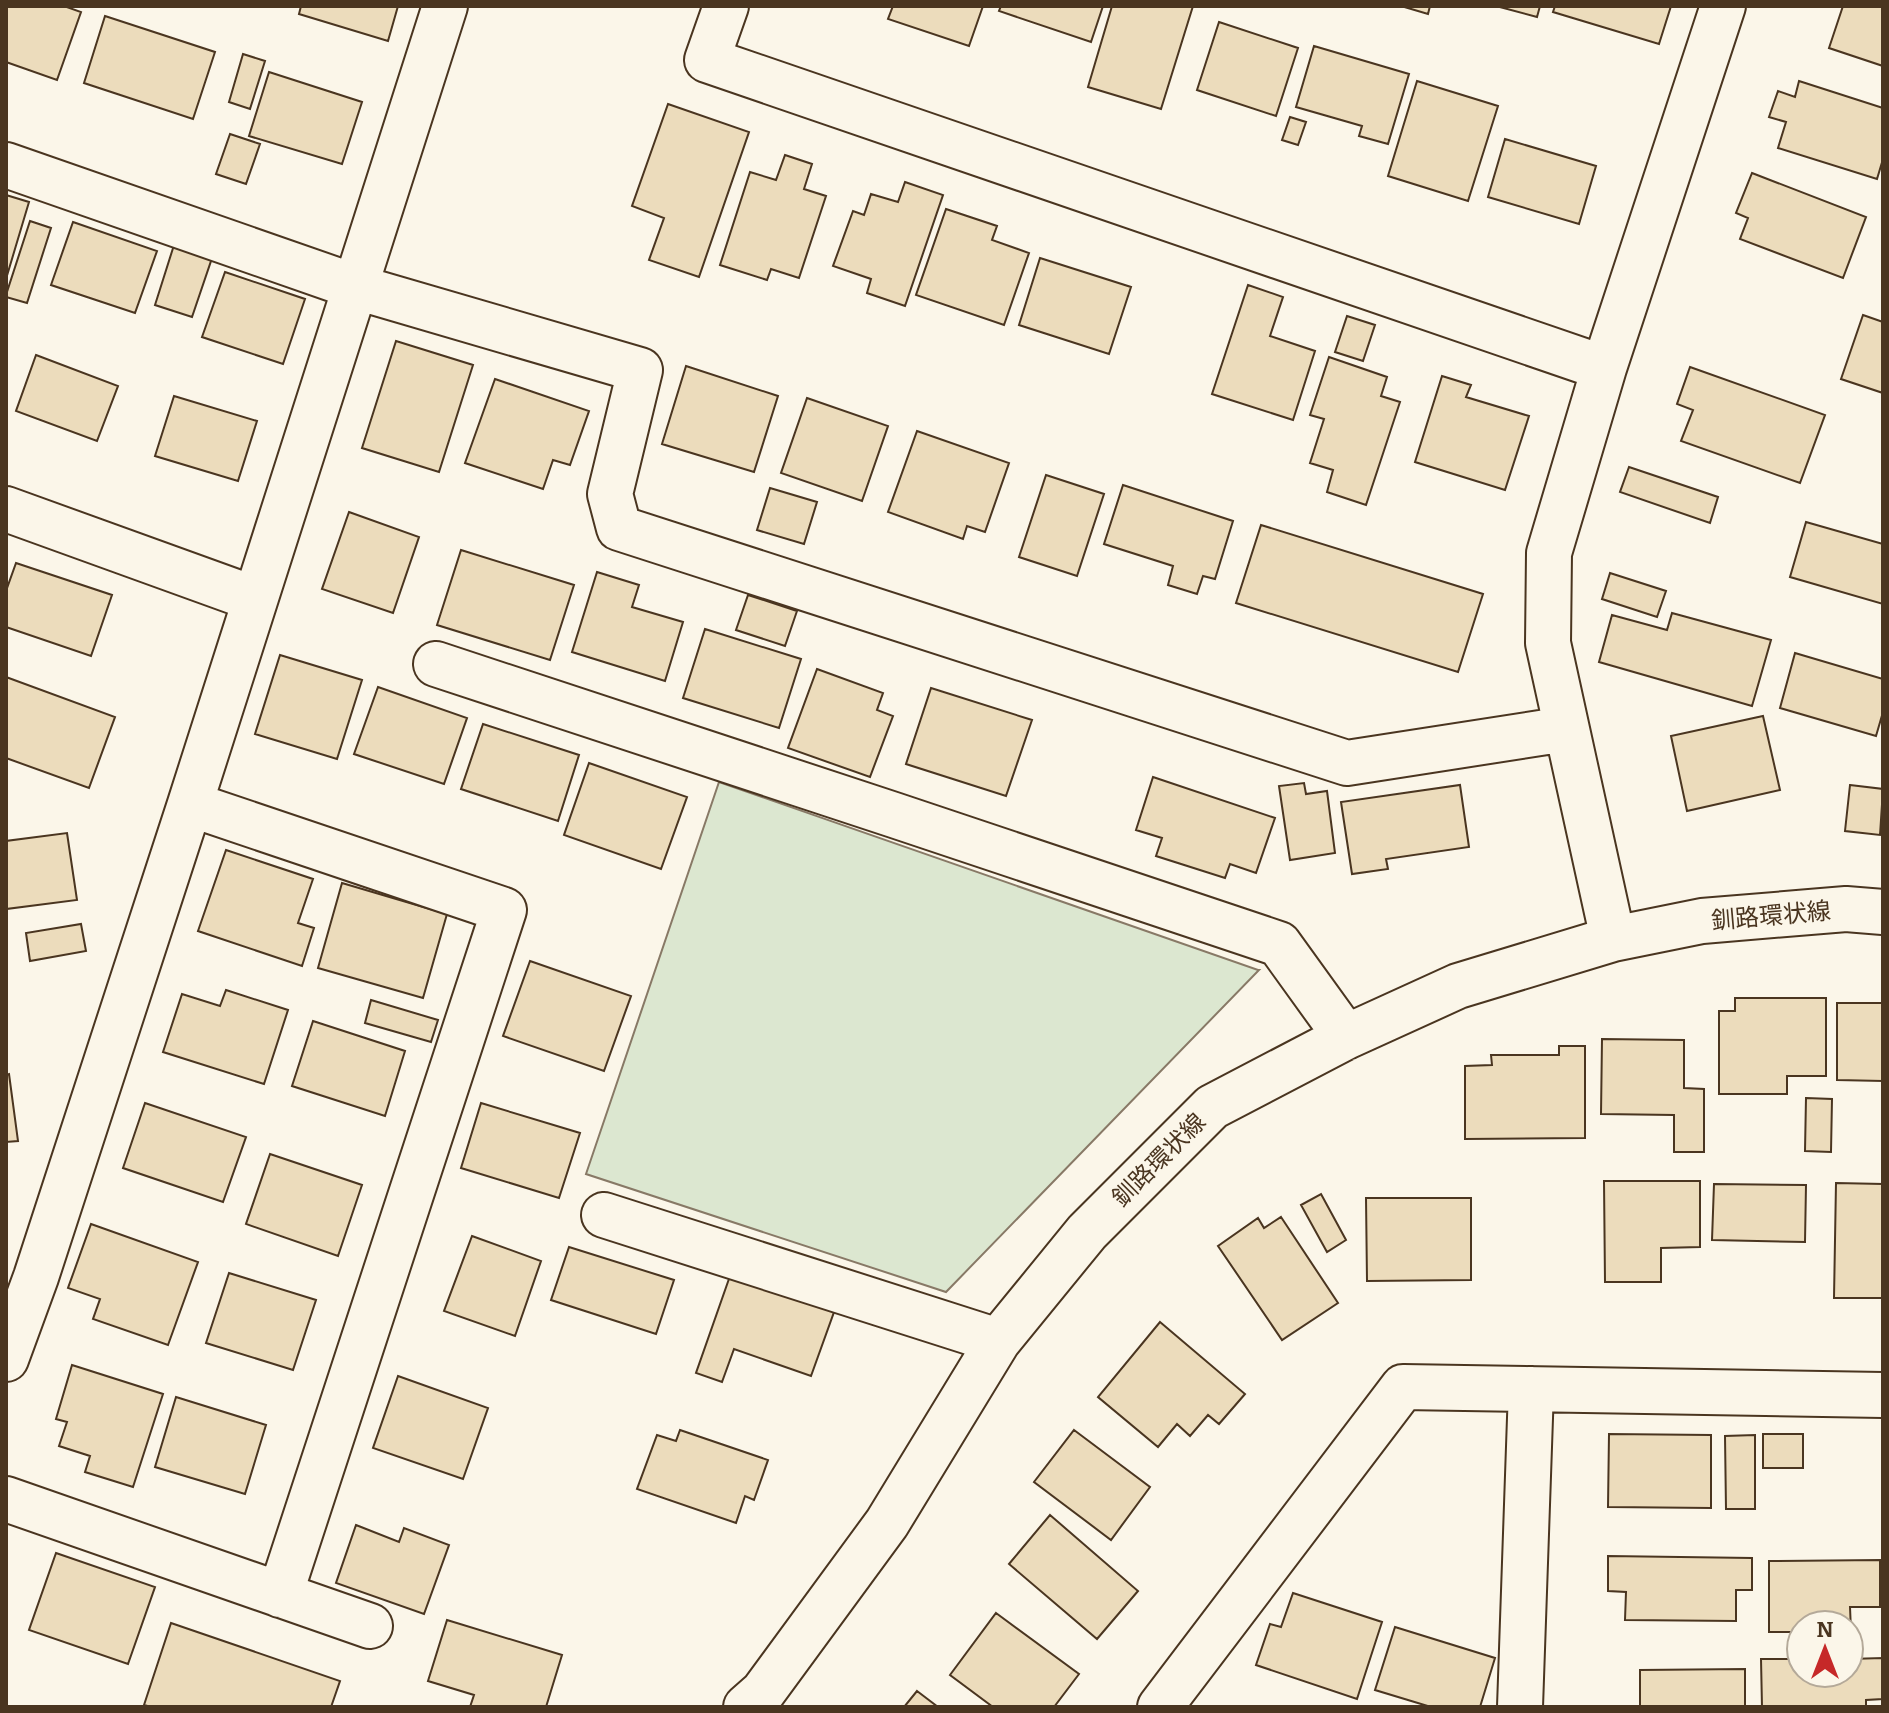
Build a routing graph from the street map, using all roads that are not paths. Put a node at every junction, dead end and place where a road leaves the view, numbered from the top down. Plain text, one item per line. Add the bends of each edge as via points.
1 (445, 6) edge
2 (726, 6) edge
3 (1723, 6) edge
4 (6, 165) edge
5 (356, 287) junction
6 (1604, 368) junction
7 (6, 509) edge
8 (255, 599) junction
9 (436, 664) dead end
10 (1566, 729) junction
11 (190, 804) junction
12 (1883, 912) edge
13 (1613, 939) junction
14 (1346, 1037) junction
15 (604, 1215) dead end
16 (21, 1279) edge
17 (998, 1341) junction
18 (6, 1359) edge
19 (1531, 1389) junction
20 (1883, 1395) edge
21 (6, 1499) edge
22 (280, 1595) junction
23 (370, 1626) dead end
24 (746, 1707) edge
25 (1160, 1707) edge
26 (1520, 1707) edge

1 - 5 street
2 - 6 street via 707,60
3 - 6 street
4 - 5 street
5 - 8 street
5 - 10 street via 640,370 610,494 619,528 1347,763
6 - 10 street via 1549,553 1548,643
7 - 8 street
8 - 11 street
9 - 14 street via 1279,944
10 - 13 street
11 - 16 street
11 - 22 street via 504,910
12 - 13 street, 釧路環状線 via 1846,909 1702,921
13 - 14 street, 釧路環状線 via 1458,986
14 - 17 street, 釧路環状線 via 1212,1107 1087,1232
15 - 17 street
16 - 18 street
17 - 24 street, 釧路環状線 via 887,1523 763,1692
19 - 20 street
19 - 25 street via 1403,1387
19 - 26 street
21 - 22 street
22 - 23 street

